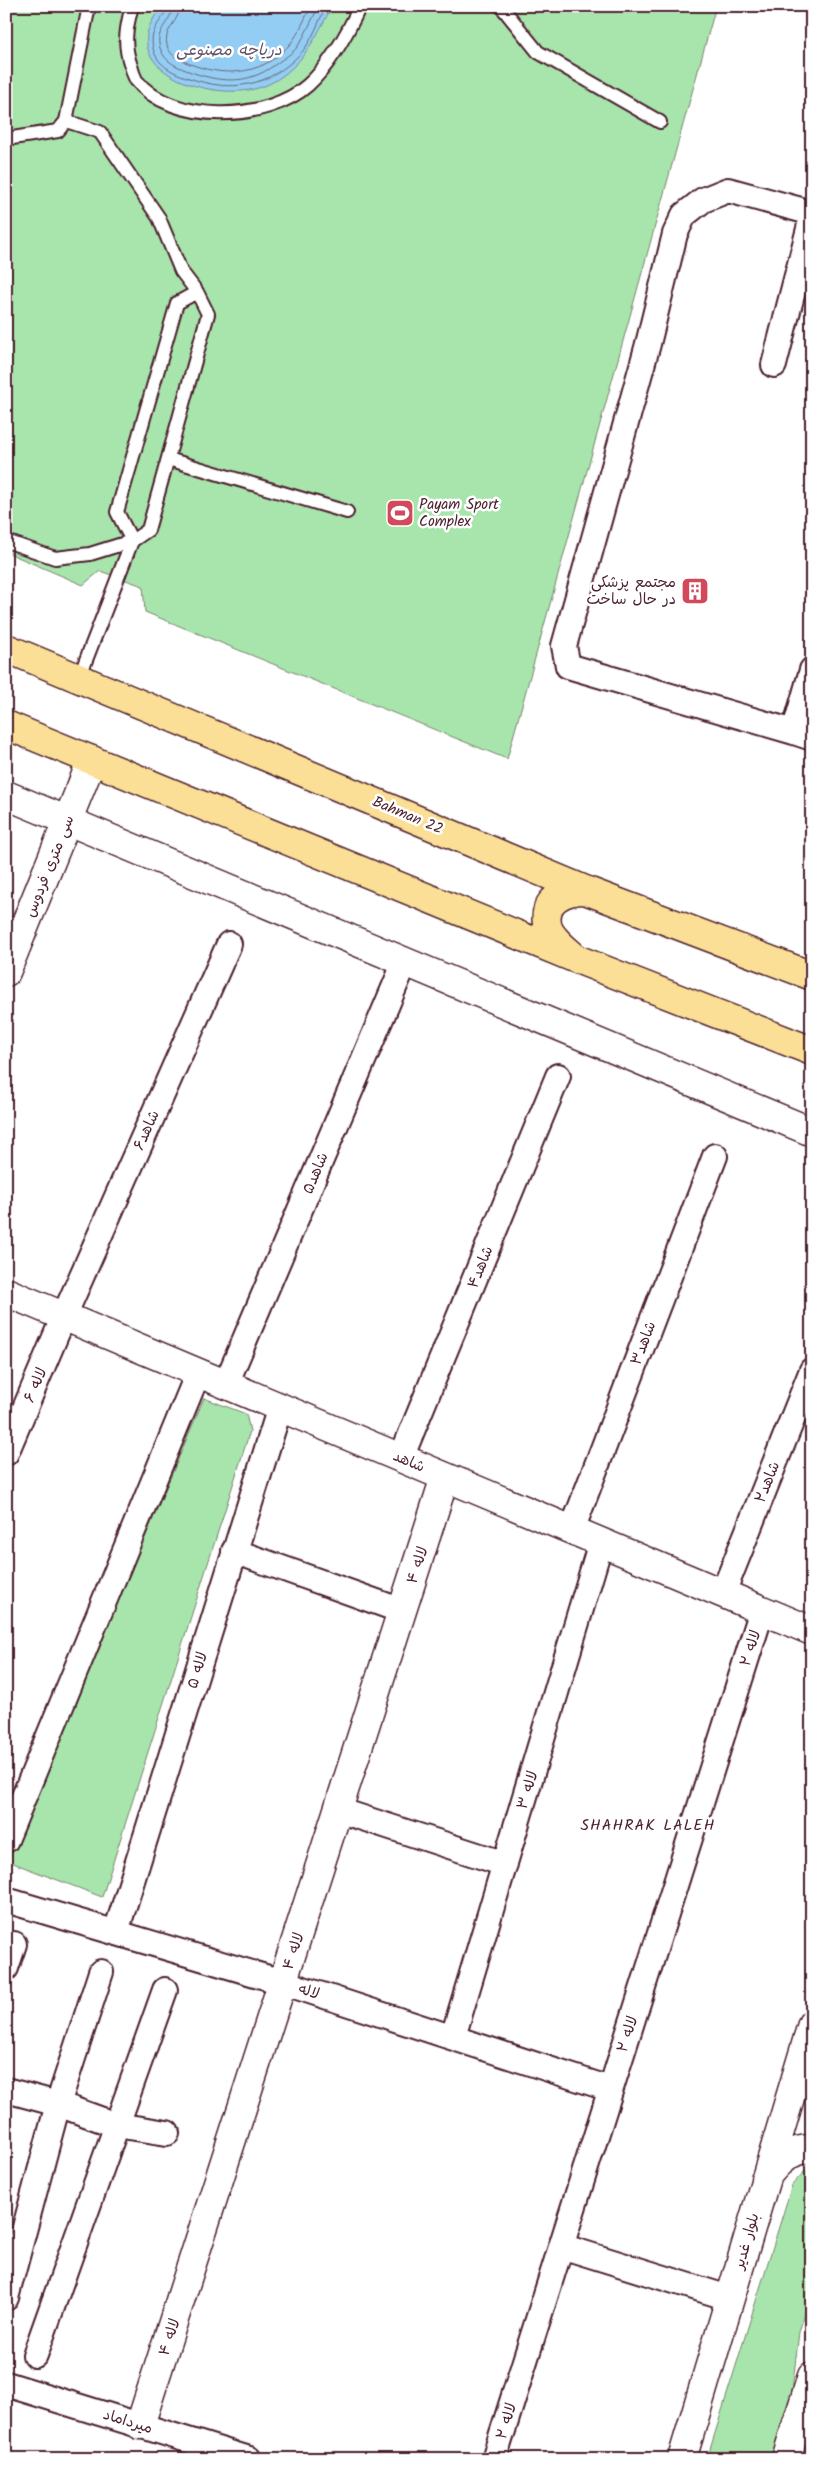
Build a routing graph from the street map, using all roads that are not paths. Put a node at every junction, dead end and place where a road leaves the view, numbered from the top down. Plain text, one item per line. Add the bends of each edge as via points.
1 (89, 6) edge
2 (132, 6) edge
3 (360, 6) edge
4 (502, 6) edge
5 (66, 121) junction
6 (660, 122) dead end
7 (6, 139) edge
8 (812, 213) edge
9 (812, 217) edge
10 (197, 292) junction
11 (774, 365) dead end
12 (168, 459) junction
13 (347, 512) dead end
14 (6, 541) edge
15 (132, 541) junction
16 (6, 648) edge
17 (812, 670) edge
18 (79, 678) junction
19 (6, 725) edge
20 (803, 735) edge
21 (92, 760) junction
22 (6, 795) edge
23 (68, 820) junction
24 (585, 890) junction
25 (229, 944) dead end
26 (574, 958) junction
27 (405, 962) junction
28 (6, 972) edge
29 (812, 976) edge
30 (812, 1051) edge
31 (558, 1076) dead end
32 (812, 1132) edge
33 (715, 1156) dead end
34 (6, 1292) edge
35 (64, 1316) junction
36 (812, 1370) edge
37 (198, 1373) junction
38 (226, 1384) junction
39 (280, 1407) junction
40 (14, 1412) edge
41 (6, 1453) edge
42 (402, 1458) junction
43 (445, 1477) junction
44 (572, 1530) junction
45 (601, 1542) junction
46 (234, 1551) junction
47 (722, 1593) junction
48 (762, 1610) junction
49 (402, 1611) junction
50 (812, 1631) edge
51 (338, 1810) junction
52 (6, 1840) edge
53 (505, 1864) junction
54 (6, 1900) edge
55 (116, 1932) junction
56 (14, 1944) dead end
57 (6, 1968) edge
58 (101, 1972) dead end
59 (282, 1982) junction
60 (165, 1990) dead end
61 (812, 2024) edge
62 (453, 2037) junction
63 (800, 2061) junction
64 (610, 2089) junction
65 (812, 2089) edge
66 (6, 2090) edge
67 (58, 2104) junction
68 (116, 2125) junction
69 (167, 2134) dead end
70 (812, 2150) edge
71 (764, 2180) junction
72 (561, 2246) junction
73 (6, 2298) edge
74 (729, 2298) junction
75 (35, 2355) dead end
76 (812, 2376) edge
77 (6, 2384) edge
78 (140, 2425) junction
79 (249, 2459) edge
80 (494, 2459) edge
81 (682, 2459) edge
82 (786, 2459) edge

1 - 5 lane
2 - 3 lane via 125,29 126,52 136,79 164,102 199,112 237,114 280,103 308,85 339,46
4 - 6 lane via 538,52
5 - 7 lane via 58,131
5 - 10 lane via 100,132 158,218 181,271
8 - 20 street via 728,190 703,200 684,215 675,234 648,344 564,646 568,666
9 - 11 street
10 - 12 lane via 208,314
10 - 15 lane via 177,302 117,512
12 - 13 lane
12 - 15 lane via 148,530
14 - 15 lane via 54,558 90,554
15 - 18 lane
16 - 18 highway, Bahman 22
17 - 20 street
18 - 24 highway, Bahman 22
19 - 21 highway
21 - 23 street, سی متری فردوس
21 - 26 highway
22 - 23 street
23 - 27 street
23 - 28 street, سی متری فردوس
24 - 26 highway via 570,890 557,896 548,908 547,925 555,939
24 - 29 highway, Bahman 22
25 - 35 street, شاهد۶
26 - 30 highway
27 - 32 street
27 - 38 street, شاهد۵
31 - 42 street, شاهد۴
33 - 44 street, شاهد۳
34 - 35 street, شاهد
35 - 37 street, شاهد
35 - 40 street, لاله ۶
36 - 47 street, شاهد۲
37 - 38 street, شاهد
37 - 52 street
38 - 39 street, شاهد
39 - 42 street, شاهد
39 - 46 street, لاله ۵
40 - 41 street, لاله ۶
42 - 43 street, شاهد
43 - 44 street, شاهد
43 - 49 street, لاله ۴
44 - 45 street, شاهد
45 - 47 street, شاهد
45 - 53 street, لاله ۳
46 - 49 street
46 - 55 street, لاله ۵
47 - 48 street, شاهد
48 - 50 street, شاهد
48 - 64 street, لاله ۲
49 - 51 street, لاله ۴
51 - 53 street
51 - 59 street, لاله ۴
53 - 62 street, لاله ۳
54 - 55 street, لاله
55 - 59 street, لاله
56 - 57 street
58 - 67 street
59 - 62 street, لاله
59 - 78 street, لاله ۴
60 - 68 street
61 - 63 street, بلوار غدیر
62 - 64 street, لاله
63 - 65 street
63 - 71 street, بلوار غدیر
64 - 72 street, لاله ۲
66 - 67 street
67 - 68 street
67 - 73 street
68 - 69 street
68 - 75 street
70 - 71 street via 789,2154 774,2165
71 - 74 street, بلوار غدیر
72 - 74 street
72 - 80 street, لاله ۲
74 - 81 street, بلوار غدیر
76 - 82 street
77 - 78 street, میرداماد
78 - 79 street, میرداماد

